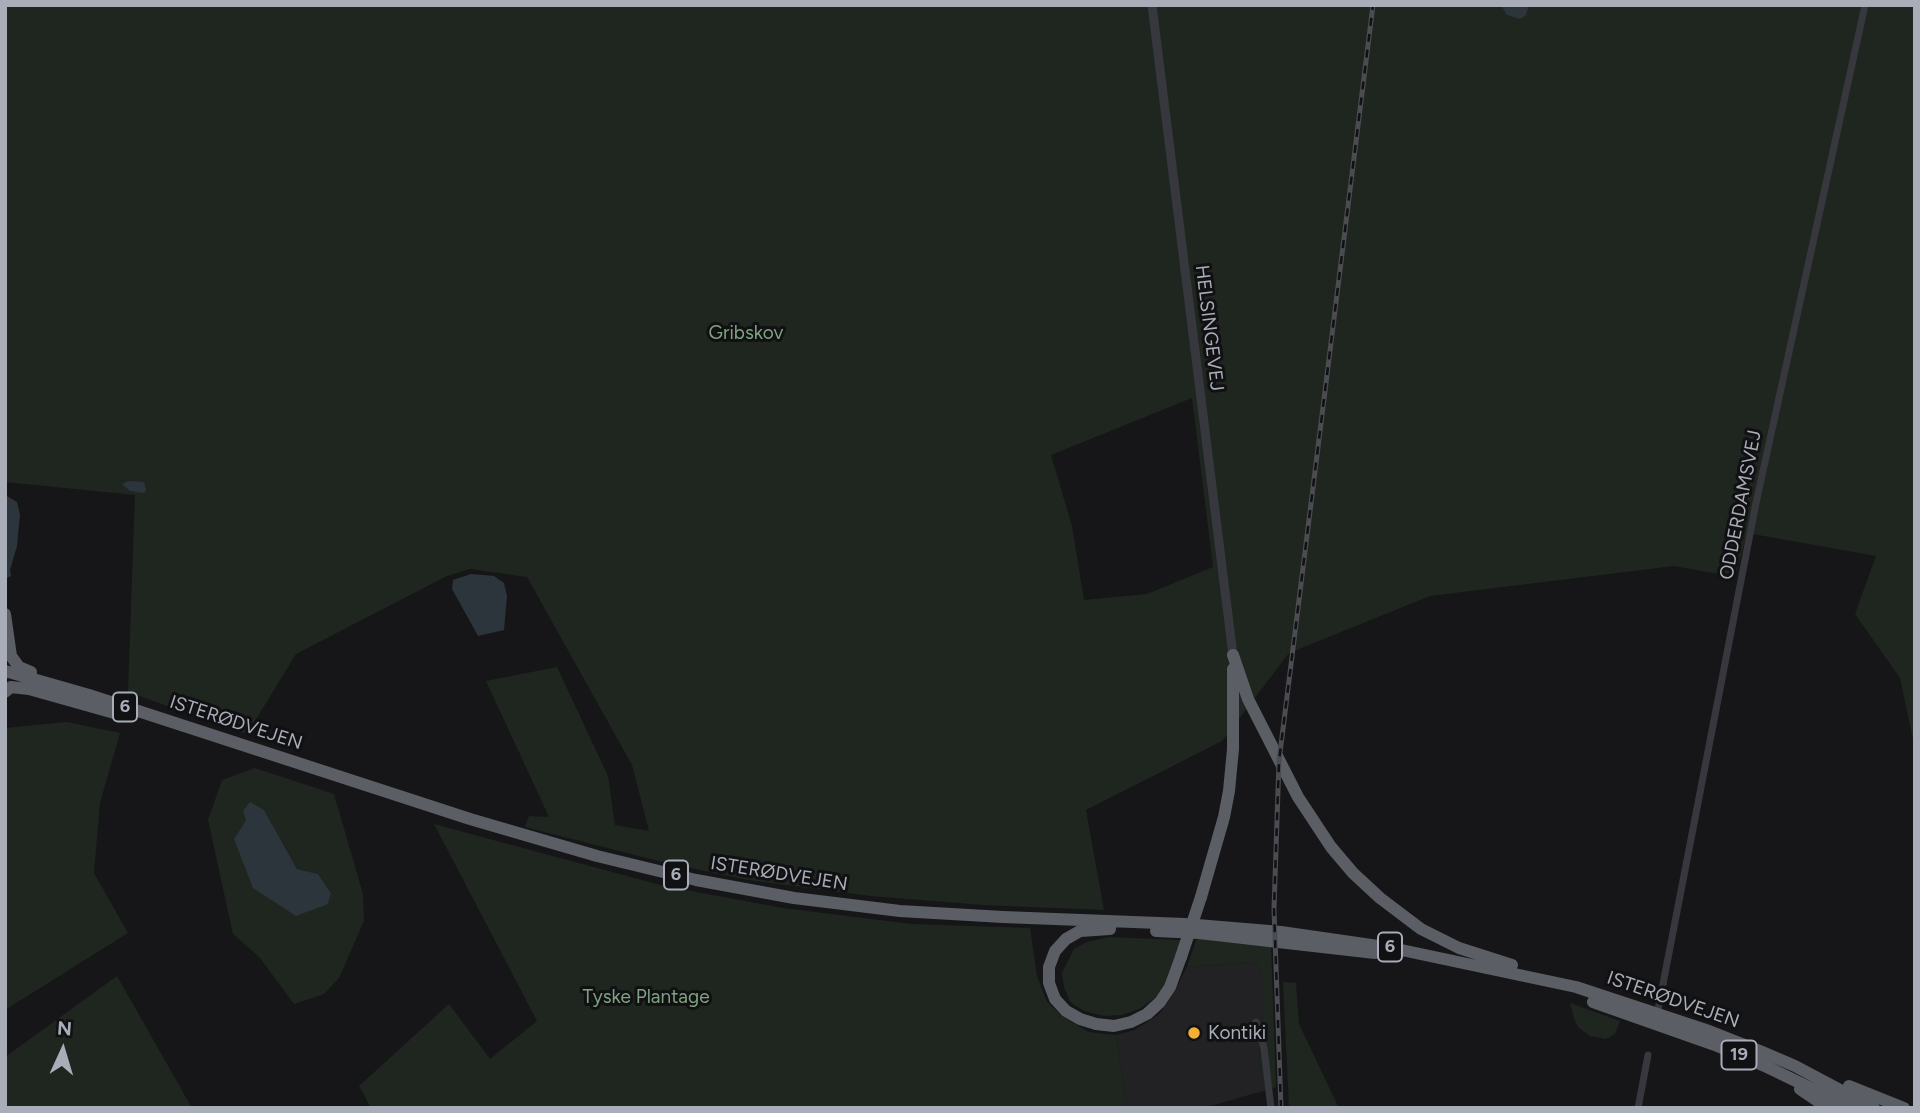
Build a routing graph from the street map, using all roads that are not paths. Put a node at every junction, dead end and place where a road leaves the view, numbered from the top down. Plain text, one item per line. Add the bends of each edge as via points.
1 (1152, 5) edge
2 (1865, 5) edge
3 (5, 614) edge
4 (9, 633) junction
5 (5, 649) edge
6 (1233, 655) junction
7 (5, 671) edge
8 (65, 688) junction
9 (5, 692) edge
10 (185, 726) junction
11 (1444, 958) junction
12 (1531, 978) junction
13 (1576, 987) junction
14 (1656, 1018) junction
15 (1256, 1022) dead end
16 (1648, 1055) dead end
17 (1795, 1066) junction
18 (1768, 1067) junction
19 (1271, 1108) edge
20 (1638, 1108) edge
21 (1828, 1108) edge
22 (1852, 1108) edge
23 (1874, 1108) edge
24 (1905, 1108) edge

1 - 6 street, HELSINGEVEJ
2 - 14 street, ODDERDAMSVEJ via 1756,503
3 - 4 highway
4 - 5 highway
4 - 8 highway via 11,656 19,667
6 - 11 highway, bridge via 1229,791 1201,897 1181,957 1170,987 1160,1002 1139,1018 1114,1026 1066,1011 1055,999 1049,983 1055,951 1080,931 1097,928 1199,933 1409,958
6 - 13 highway via 1253,711 1297,797 1353,873 1421,929 1459,948
7 - 8 highway, ISTERØDVEJEN / 6
8 - 10 highway, ISTERØDVEJEN / 6
9 - 10 highway via 11,687 29,689 154,724
10 - 11 highway, ISTERØDVEJEN / 6 via 597,856 747,890 927,913 1262,930
11 - 12 highway, ISTERØDVEJEN / 6
12 - 13 highway, ISTERØDVEJEN / 6
12 - 14 highway, ISTERØDVEJEN / 19
13 - 14 highway, ISTERØDVEJEN / 6
14 - 17 highway, ISTERØDVEJEN / 6 via 1709,1031
14 - 18 highway, ISTERØDVEJEN / 19
15 - 19 street
16 - 20 street
17 - 23 highway, ISTERØDVEJEN
17 - 24 highway, 6
18 - 21 highway
18 - 22 highway, ISTERØDVEJEN / 19

